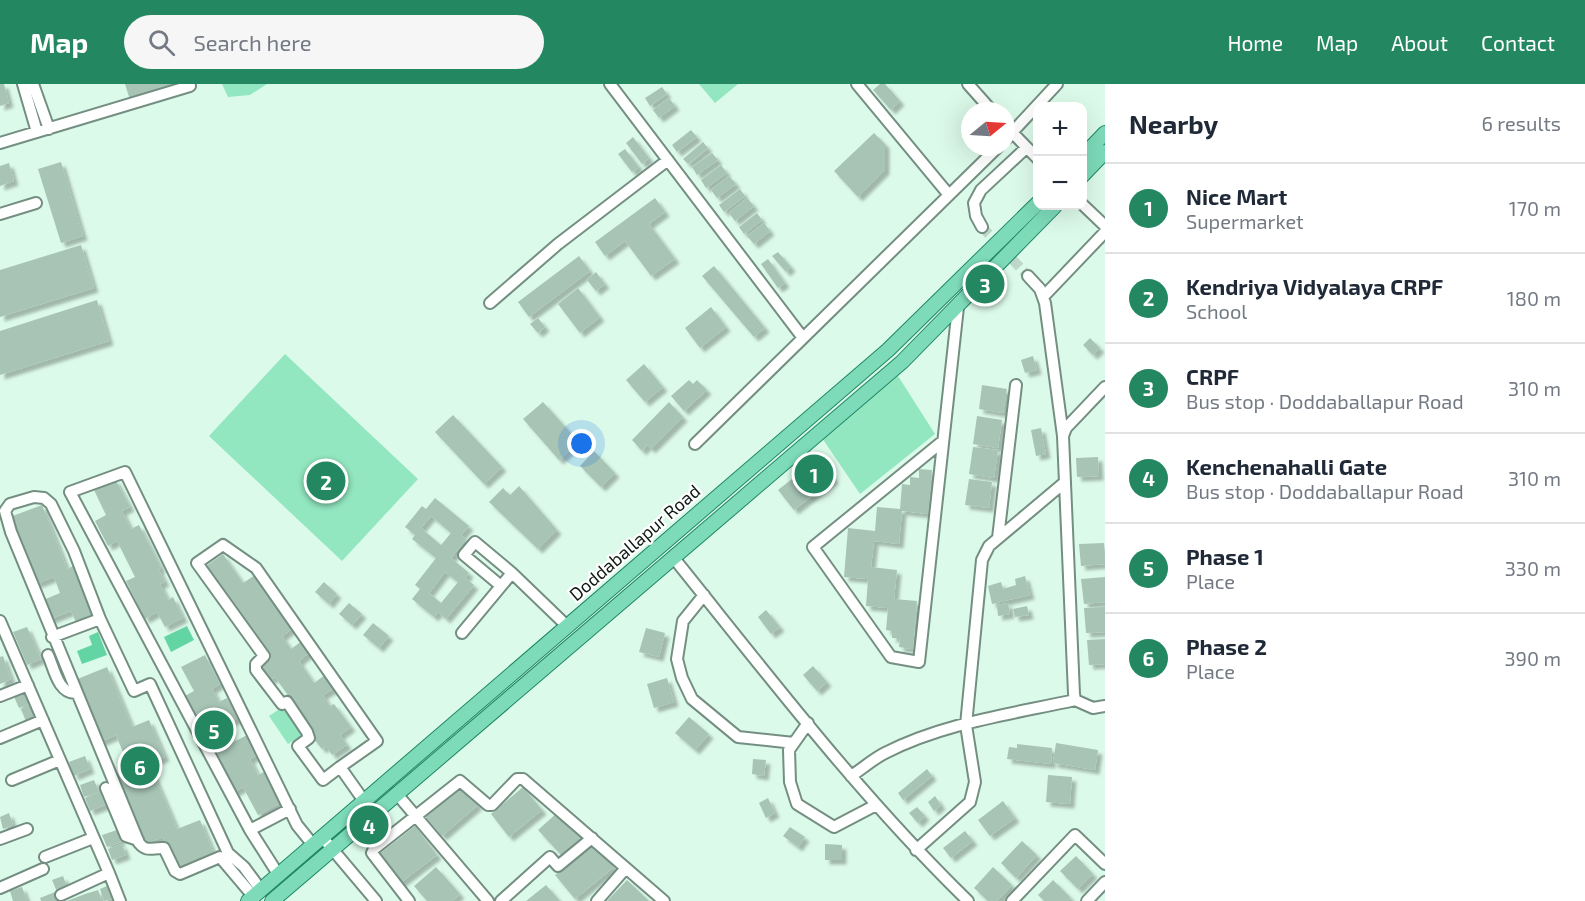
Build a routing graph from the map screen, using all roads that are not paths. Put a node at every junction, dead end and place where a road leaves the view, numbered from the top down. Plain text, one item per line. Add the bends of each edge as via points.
1 (23, 84) edge
2 (33, 84) edge
3 (610, 84) edge
4 (857, 84) edge
5 (968, 84) edge
6 (1057, 84) edge
7 (190, 86) dead end
8 (984, 102) edge
9 (1015, 126) edge
10 (49, 129) junction
11 (37, 132) junction
12 (1105, 132) edge
13 (1015, 139) edge
14 (0, 144) edge
15 (1026, 148) junction
16 (1105, 152) edge
17 (989, 156) edge
18 (1035, 156) edge
19 (1084, 156) edge
20 (668, 160) junction
21 (1087, 172) edge
22 (950, 195) junction
23 (36, 203) dead end
24 (1033, 208) edge
25 (1087, 208) edge
26 (1051, 210) edge
27 (0, 214) edge
28 (1105, 226) edge
29 (982, 227) tunnel mouth
30 (1105, 232) edge
31 (1028, 276) tunnel mouth
32 (1043, 297) junction
33 (490, 303) dead end
34 (958, 307) junction
35 (803, 338) junction
36 (1016, 385) dead end
37 (1105, 387) edge
38 (1063, 436) junction
39 (943, 441) junction
40 (695, 444) dead end
41 (1065, 482) junction
42 (998, 538) junction
43 (673, 557) junction
44 (512, 573) junction
45 (501, 586) junction
46 (704, 595) junction
47 (100, 620) junction
48 (0, 621) edge
49 (567, 626) junction
50 (462, 633) dead end
51 (52, 637) junction
52 (11, 646) junction
53 (0, 650) edge
54 (48, 655) dead end
55 (28, 685) junction
56 (76, 693) junction
57 (0, 696) edge
58 (1075, 700) junction
59 (1105, 706) edge
60 (43, 720) junction
61 (808, 723) junction
62 (966, 724) junction
63 (0, 738) edge
64 (794, 743) junction
65 (60, 760) junction
66 (340, 767) junction
67 (851, 776) junction
68 (12, 780) dead end
69 (106, 788) dead end
70 (396, 793) junction
71 (364, 801) junction
72 (876, 805) junction
73 (290, 809) junction
74 (417, 816) junction
75 (27, 829) dead end
76 (250, 830) junction
77 (93, 838) junction
78 (592, 838) junction
79 (0, 839) edge
80 (138, 840) junction
81 (323, 844) junction
82 (916, 850) junction
83 (224, 855) junction
84 (45, 857) dead end
85 (1105, 864) edge
86 (626, 868) junction
87 (43, 869) dead end
88 (109, 873) junction
89 (278, 874) junction
90 (1105, 882) edge
91 (0, 888) edge
92 (61, 895) dead end
93 (254, 896) edge
94 (120, 901) edge
95 (272, 901) edge
96 (376, 901) edge
97 (409, 901) edge
98 (488, 901) edge
99 (501, 901) edge
100 (597, 901) edge
101 (664, 901) edge
102 (968, 901) edge
103 (1011, 901) edge
104 (1087, 901) edge

1 - 11 street
2 - 10 street
3 - 20 street
4 - 22 street
5 - 8 street
6 - 9 street
7 - 10 street
10 - 11 street
11 - 14 street
12 - 19 main road
13 - 15 street
15 - 18 street
15 - 29 street via 981,190 974,202
16 - 21 main road
17 - 22 street
20 - 33 street via 558,244
20 - 35 street
22 - 35 street
23 - 27 street
24 - 49 main road, Doddaballapur Road via 888,350
25 - 28 street
26 - 34 main road, Doddaballapur Road
30 - 32 street
31 - 32 street
32 - 38 street
34 - 39 street
34 - 43 main road, Doddaballapur Road via 902,362
35 - 40 street
36 - 42 street
37 - 38 street via 1065,428
38 - 41 street
39 - 39 street via 919,662 891,657 813,547
41 - 42 street
41 - 58 street
42 - 62 street via 982,560
43 - 46 street
43 - 70 main road, Doddaballapur Road
44 - 45 street
44 - 45 street via 475,542 464,555
44 - 49 street
45 - 50 street
46 - 61 street
46 - 64 street via 683,621 677,659 692,699 738,737
47 - 51 street
47 - 51 street via 51,504 34,497 10,504 5,511 7,520
47 - 83 street via 134,691 150,684
48 - 52 street
49 - 71 main road, Doddaballapur Road
51 - 56 street
52 - 53 street
52 - 55 street
54 - 56 street via 62,687
55 - 57 street
55 - 60 street
56 - 80 street
58 - 59 street via 1094,708
58 - 62 street
60 - 63 street
60 - 65 street
61 - 64 street
61 - 67 street
62 - 67 street via 884,754
62 - 82 street via 974,794
64 - 72 street via 789,750 790,782 797,804 834,826
65 - 68 street
65 - 77 street
66 - 66 street via 323,780 298,746 309,738 308,732 256,670 264,656 197,563 223,545 256,568 377,741
66 - 71 street
67 - 72 street
69 - 80 street via 126,836
70 - 74 street
70 - 81 main road, Doddaballapur Road
71 - 81 main road, Doddaballapur Road
72 - 82 street
73 - 76 street
73 - 76 street via 125,472 70,492
73 - 81 street via 297,825
74 - 78 street via 460,781 492,805 517,780 523,779
74 - 97 street via 372,853
74 - 98 street
75 - 79 street
76 - 89 street
77 - 84 street
77 - 88 street
78 - 86 street
78 - 99 street via 558,866 550,857
80 - 83 street via 143,849 164,848 180,874
81 - 89 main road, Doddaballapur Road
81 - 95 main road, Doddaballapur Road
81 - 96 street
82 - 102 street
83 - 93 street
85 - 103 street via 1075,835
86 - 100 street
86 - 101 street
87 - 91 street
88 - 92 street
88 - 94 street
89 - 93 main road, Doddaballapur Road
90 - 104 street

